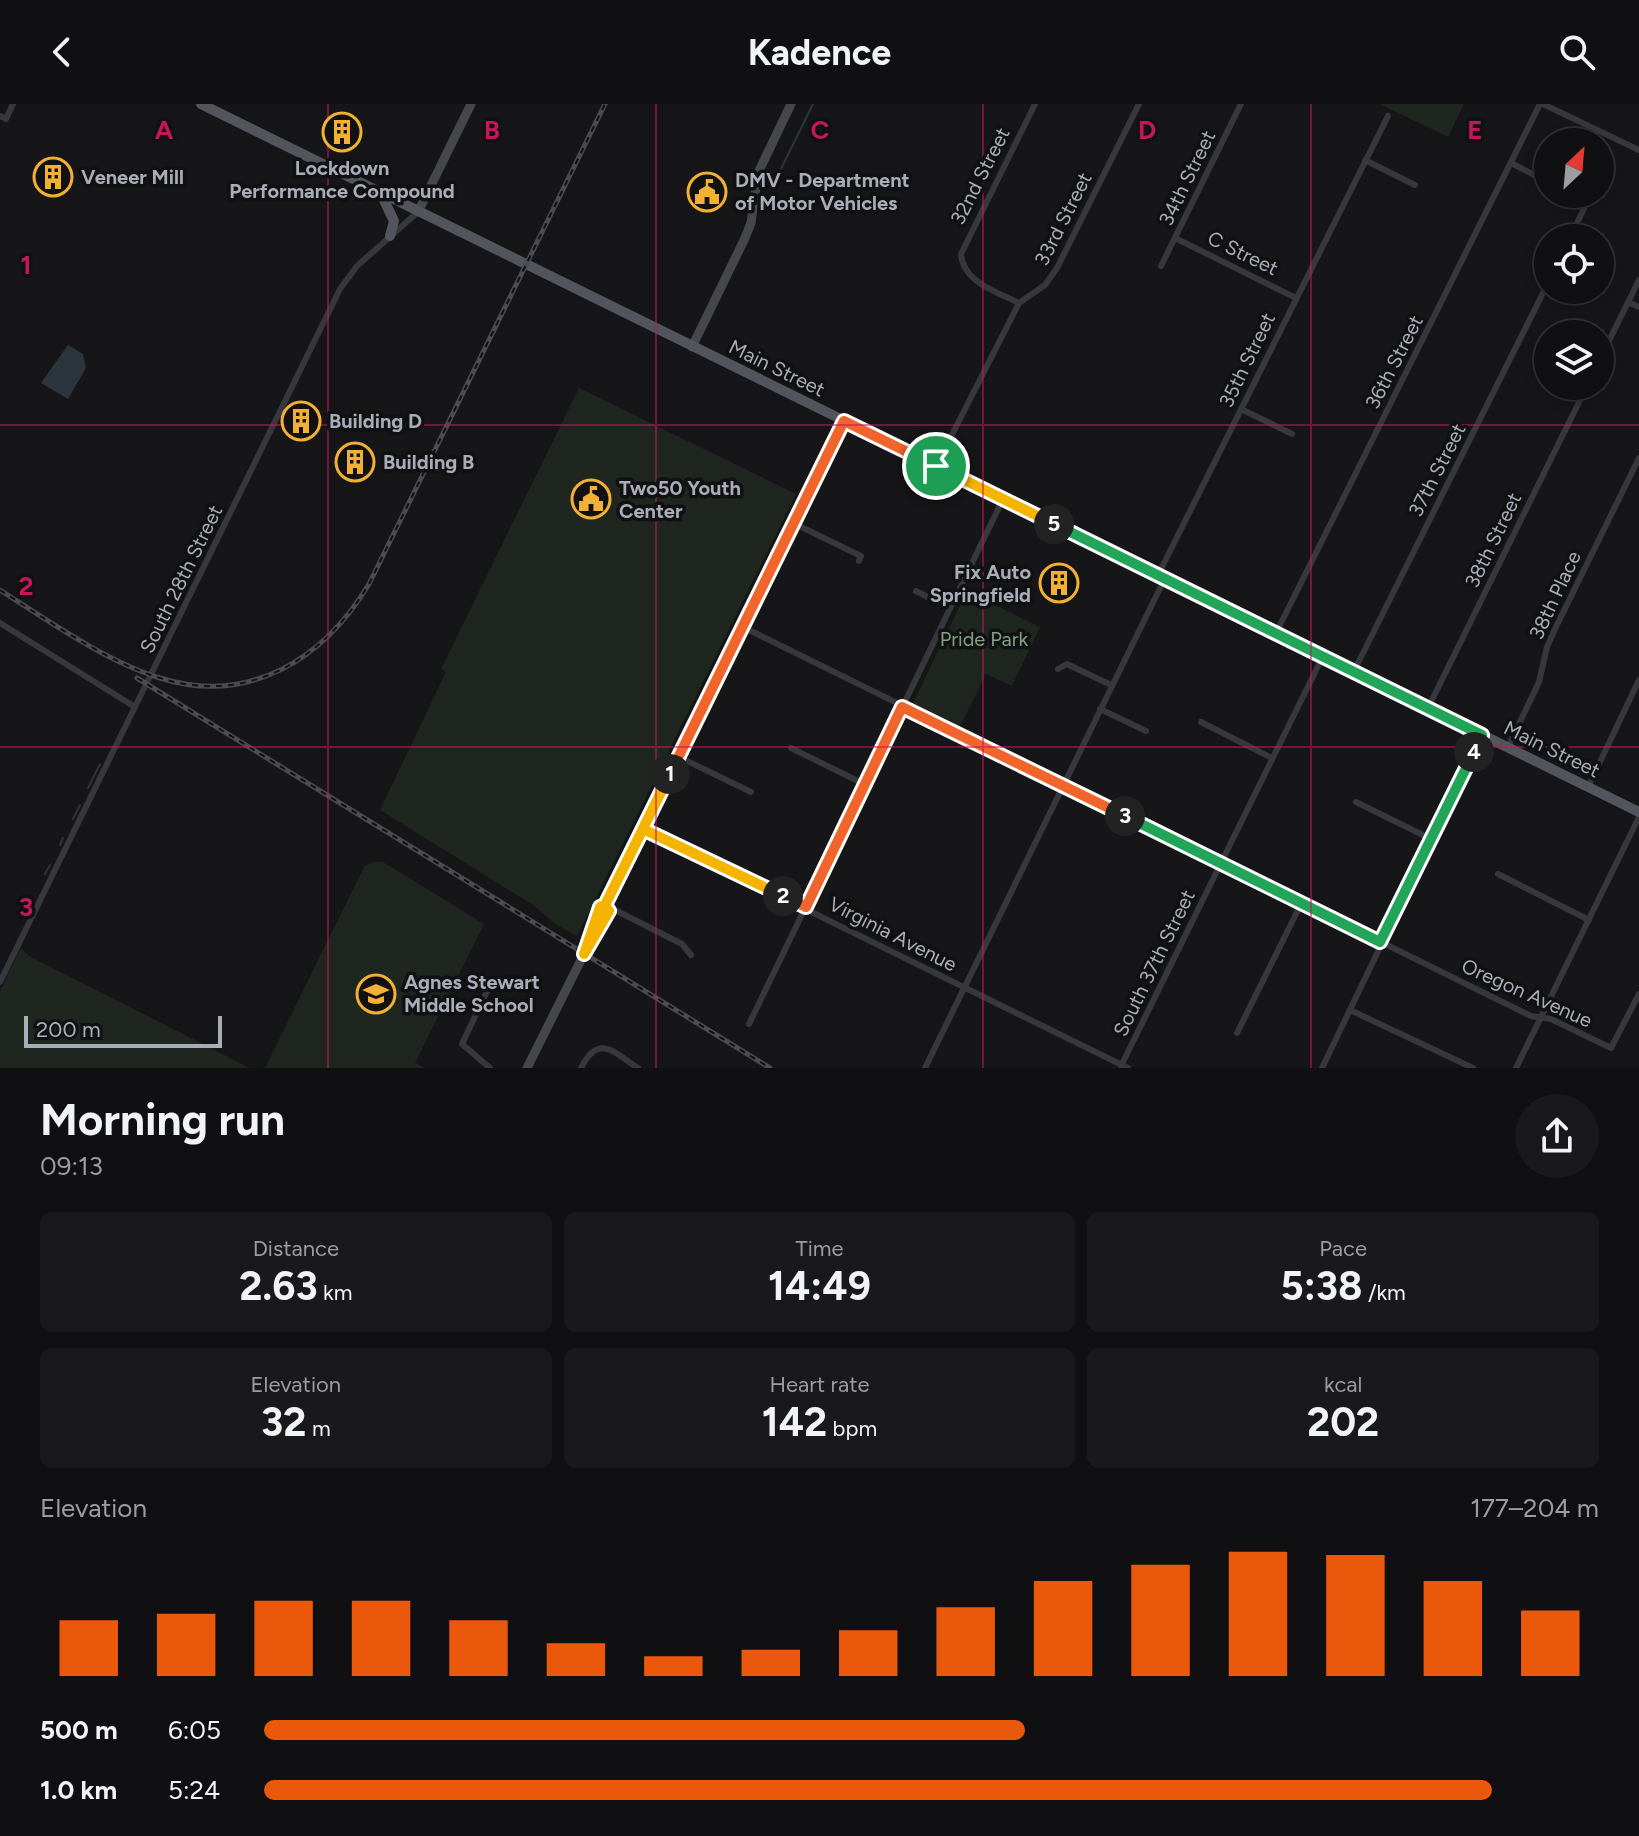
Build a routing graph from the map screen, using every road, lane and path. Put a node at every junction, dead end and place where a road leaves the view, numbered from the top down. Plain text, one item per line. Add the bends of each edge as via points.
1 (13, 104) edge
2 (201, 104) edge
3 (471, 104) edge
4 (791, 104) edge
5 (1035, 104) edge
6 (1139, 104) edge
7 (1241, 104) edge
8 (1541, 104) edge
9 (1388, 116) dead end
10 (3, 118) edge
11 (1639, 150) edge
12 (1365, 160) junction
13 (1511, 163) junction
14 (1534, 175) edge
15 (1415, 185) dead end
16 (381, 194) junction
17 (418, 212) junction
18 (390, 236) junction
19 (1175, 238) junction
20 (1161, 266) dead end
21 (1639, 280) edge
22 (1296, 298) junction
23 (1628, 302) junction
24 (1019, 303) junction
25 (1538, 304) edge
26 (1639, 307) edge
27 (1614, 330) edge
28 (692, 347) junction
29 (1580, 400) edge
30 (1241, 409) junction
31 (844, 421) junction
32 (1292, 434) dead end
33 (1639, 458) edge
34 (936, 466) junction
35 (1003, 499) junction
36 (793, 523) junction
37 (859, 561) dead end
38 (1161, 576) junction
39 (916, 591) dead end
40 (950, 608) junction
41 (0, 623) edge
42 (741, 626) junction
43 (1276, 633) junction
44 (1323, 656) junction
45 (1058, 669) dead end
46 (1354, 671) junction
47 (1639, 680) edge
48 (1111, 685) junction
49 (135, 707) junction
50 (902, 707) junction
51 (1428, 708) junction
52 (1100, 709) junction
53 (1201, 722) dead end
54 (1146, 731) dead end
55 (1482, 735) junction
56 (1508, 747) junction
57 (791, 748) dead end
58 (679, 757) junction
59 (1272, 758) junction
60 (864, 784) junction
61 (1061, 785) junction
62 (1588, 787) junction
63 (751, 792) dead end
64 (1356, 802) dead end
65 (1639, 814) edge
66 (643, 829) junction
67 (1431, 839) junction
68 (1221, 862) junction
69 (1498, 874) dead end
70 (1302, 902) junction
71 (605, 905) junction
72 (806, 907) junction
73 (1589, 920) junction
74 (1380, 942) junction
75 (691, 955) dead end
76 (500, 979) dead end
77 (0, 982) edge
78 (963, 988) junction
79 (1639, 994) edge
80 (1350, 1010) junction
81 (1541, 1018) junction
82 (749, 1024) dead end
83 (1237, 1033) dead end
84 (1123, 1067) edge
85 (490, 1068) edge
86 (527, 1068) edge
87 (581, 1068) edge
88 (638, 1068) edge
89 (925, 1068) edge
90 (1322, 1068) edge
91 (1473, 1068) edge
92 (1516, 1068) edge

1 - 10 street
2 - 16 main road, Main Street
3 - 17 street
4 - 28 street via 758,173 745,238
5 - 24 street, 32nd Street via 961,254 967,274
6 - 24 street, 33rd Street via 1050,279
7 - 19 street, 34th Street
8 - 11 street
8 - 13 street, 36th Street
9 - 12 street, 35th Street
12 - 15 street
12 - 22 street, 35th Street
13 - 14 street
13 - 43 street, 36th Street
16 - 17 main road, Main Street
16 - 18 main road via 394,221
17 - 18 street, South 28th Street
17 - 28 main road, Main Street
18 - 49 street, South 28th Street via 357,266 332,304
19 - 20 street, 34th Street
19 - 22 street, C Street
21 - 23 street
22 - 30 street, 35th Street
23 - 26 street
23 - 27 street
24 - 34 street, 33rd Street
25 - 46 street, 37th Street
28 - 31 main road, Main Street
29 - 51 street, 38th Street
30 - 32 street
30 - 38 street, 35th Street
31 - 34 main road, Main Street
31 - 36 street
33 - 56 street, 38th Place via 1555,629 1539,682
34 - 35 main road, Main Street
35 - 38 main road, Main Street
35 - 40 street
36 - 37 street via 861,556
36 - 42 street
38 - 43 main road, Main Street
38 - 48 street, 35th Street
39 - 40 street
40 - 50 street
41 - 49 street
42 - 50 street, Oregon Avenue
42 - 58 street
43 - 44 main road, Main Street
44 - 46 main road, Main Street
44 - 59 street, South 37th Street
45 - 48 street via 1067,664
46 - 51 main road, Main Street
47 - 62 street
48 - 52 street, 35th Street
49 - 77 street, South 28th Street
50 - 60 street
50 - 61 street, Oregon Avenue
51 - 55 main road, Main Street
52 - 54 street
52 - 61 street, 35th Street
53 - 59 street
55 - 56 main road, Main Street
55 - 67 street
56 - 62 main road, Main Street
57 - 60 street
58 - 63 street
58 - 66 street
59 - 68 street, South 37th Street
60 - 72 street
61 - 68 street, Oregon Avenue
61 - 78 street, 35th Street
62 - 65 main road, Main Street
64 - 67 street
65 - 73 street
66 - 71 street
66 - 72 street, Virginia Avenue
67 - 74 street
68 - 70 street, Oregon Avenue
68 - 84 street, South 37th Street
69 - 73 street
70 - 74 street, Oregon Avenue
70 - 83 street
71 - 75 street via 682,944
71 - 86 street
72 - 78 street, Virginia Avenue
72 - 82 street
73 - 81 street
74 - 80 street
74 - 81 street, Oregon Avenue
76 - 85 street via 489,987 462,1044
78 - 84 street, Virginia Avenue
78 - 89 street, 35th Street
79 - 81 street, Oregon Avenue via 1611,1048
80 - 90 street
80 - 91 street
81 - 92 street
87 - 88 street via 599,1047

